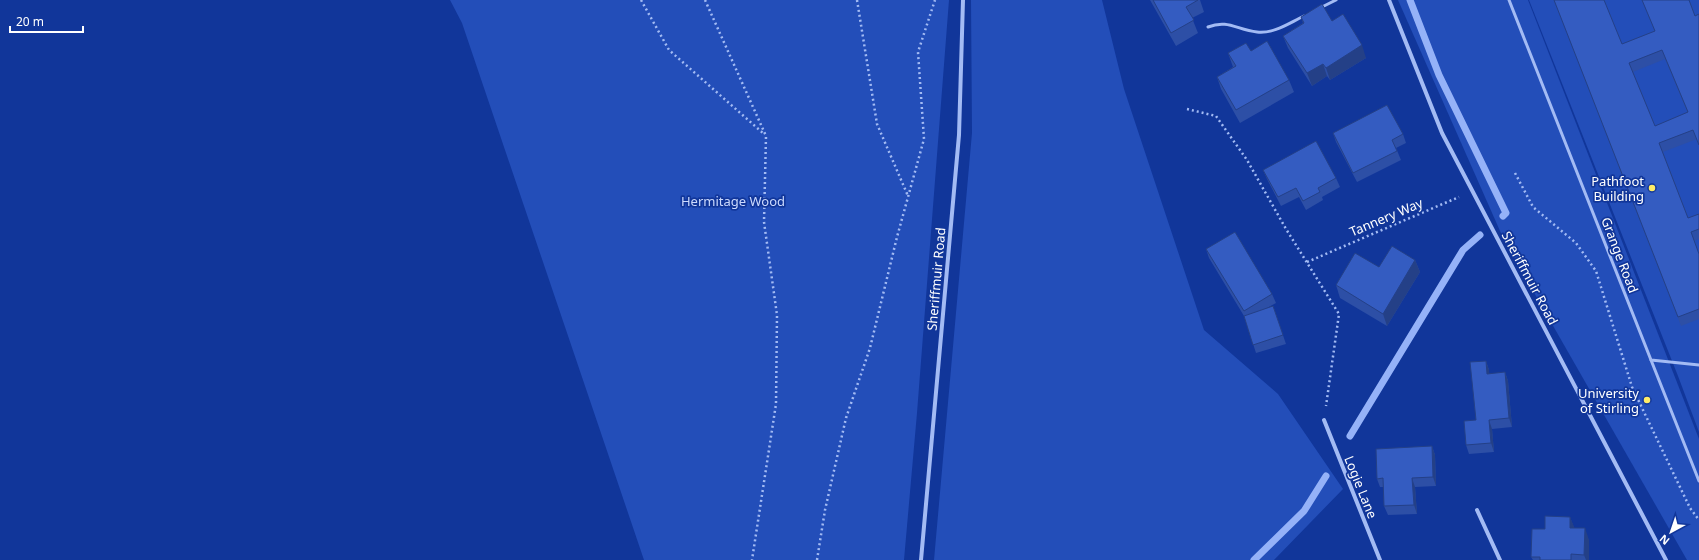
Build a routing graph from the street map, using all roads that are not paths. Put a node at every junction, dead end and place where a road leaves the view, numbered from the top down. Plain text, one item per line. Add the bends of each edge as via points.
1 (963, 0) edge
2 (1336, 0) edge
3 (1388, 0) edge
4 (1510, 0) edge
5 (1316, 10) edge
6 (1310, 13) edge
7 (1208, 27) dead end
8 (1651, 360) junction
9 (1699, 366) edge
10 (1324, 420) road end
11 (1699, 481) edge
12 (1477, 510) dead end
13 (920, 560) edge
14 (1380, 560) edge
15 (1500, 560) edge
16 (1666, 560) edge

1 - 13 street, Sheriffmuir Road via 959,135
2 - 5 lane
3 - 16 street, Sheriffmuir Road via 1442,132
4 - 8 lane, Grange Road
6 - 7 lane via 1269,31 1257,32 1217,23
8 - 9 lane
8 - 11 lane, Grange Road
10 - 14 street, Logie Lane
12 - 15 street

